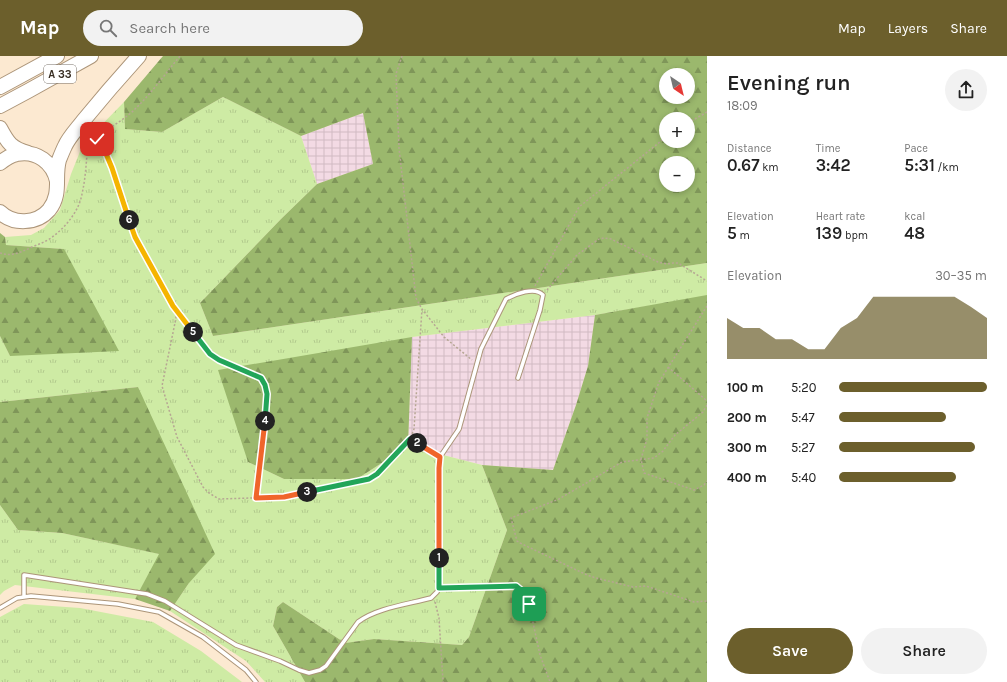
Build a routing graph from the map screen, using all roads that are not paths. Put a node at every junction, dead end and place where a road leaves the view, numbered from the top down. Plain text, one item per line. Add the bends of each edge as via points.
1 (57, 56) edge
2 (91, 56) edge
3 (139, 56) edge
4 (0, 87) edge
5 (0, 106) edge
6 (2, 133) edge
7 (36, 155) junction
8 (0, 163) edge
9 (58, 184) junction
10 (0, 212) edge
11 (518, 378) dead end
12 (24, 597) junction
13 (0, 608) edge
14 (256, 682) edge

1 - 4 highway, A 33
2 - 5 highway, A 33
3 - 9 highway via 66,144 59,160
6 - 7 highway via 13,147
7 - 8 highway via 17,154
7 - 9 highway via 51,166
9 - 10 highway via 54,203 41,217 22,222 12,220
11 - 12 lane via 540,310 543,295 536,290 506,298 480,349 459,429 440,457 437,592 431,598 377,611 364,617 326,666 320,670 309,673 236,645 165,601 147,594 24,575
12 - 13 lane via 17,598
12 - 14 lane via 118,604 159,612 203,637 246,670

